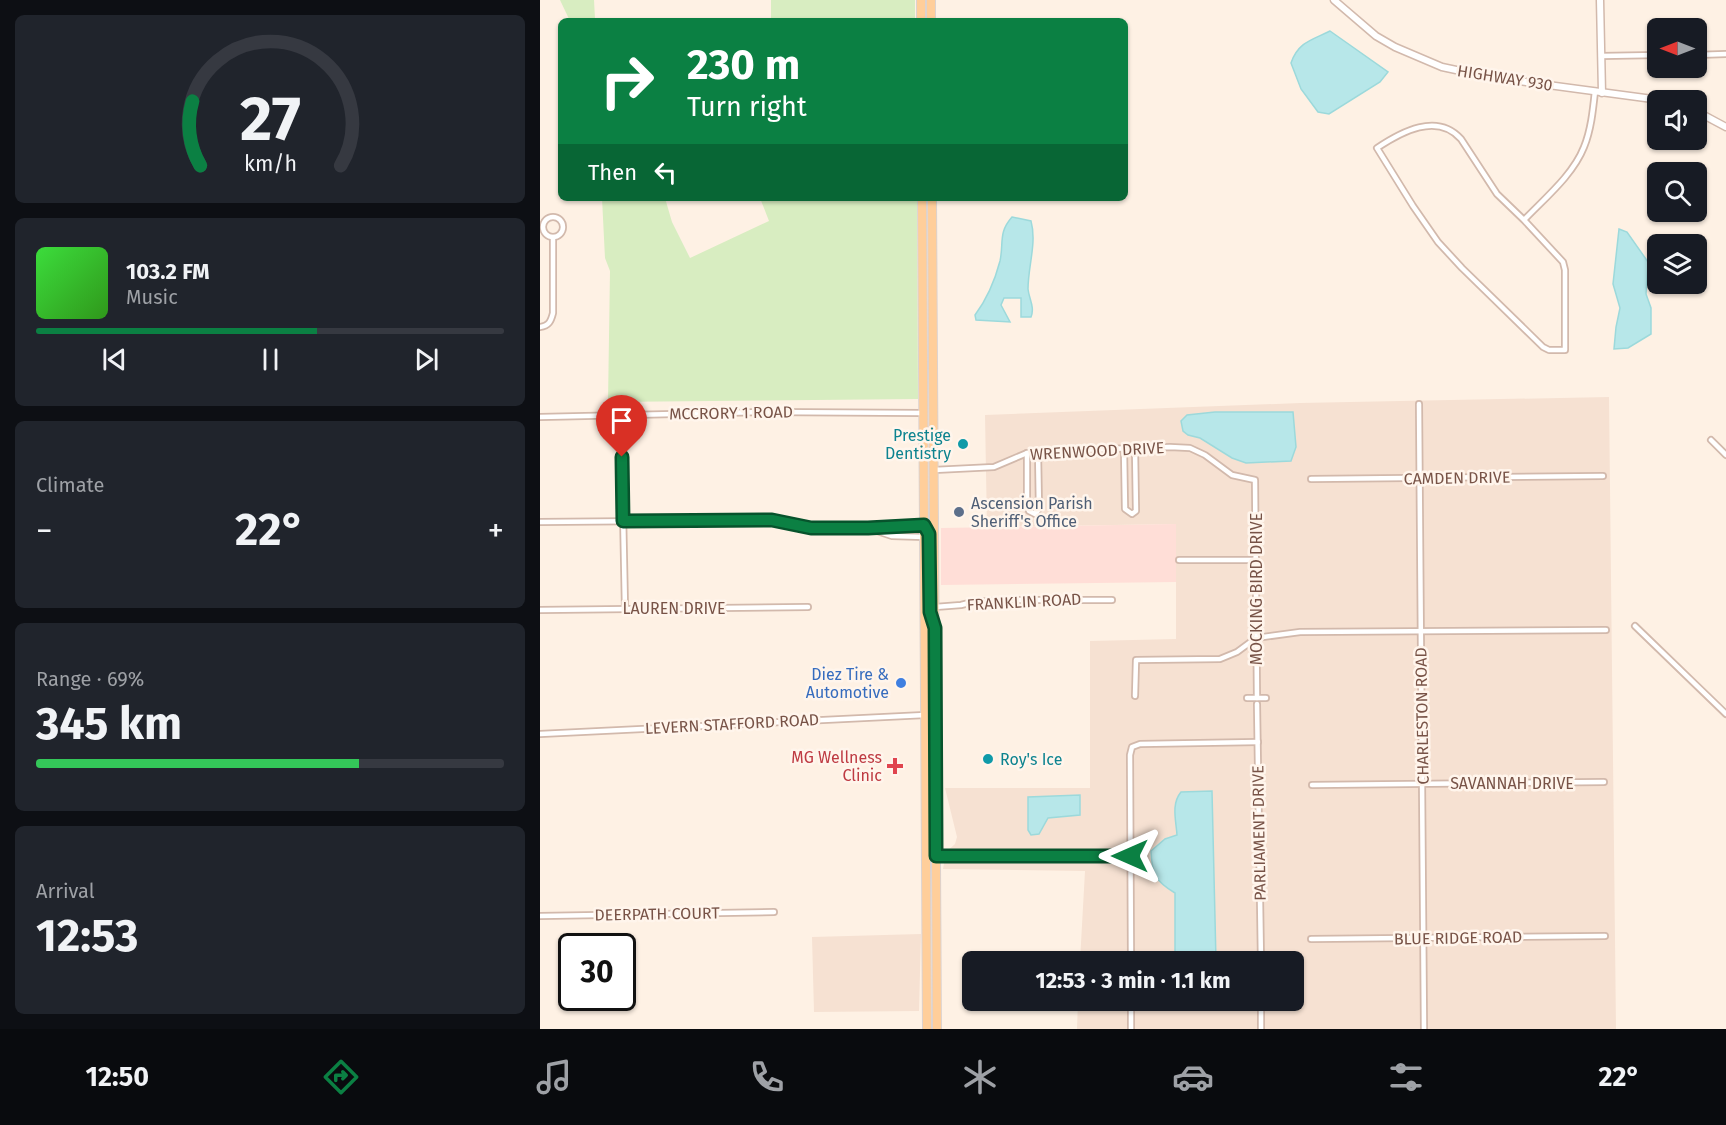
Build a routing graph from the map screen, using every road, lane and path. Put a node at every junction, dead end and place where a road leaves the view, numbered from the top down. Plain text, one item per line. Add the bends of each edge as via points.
1 (921, 0) edge
2 (931, 0) edge
3 (1334, 0) edge
4 (1600, 0) edge
5 (921, 18) edge
6 (931, 18) edge
7 (1726, 54) edge
8 (1647, 55) edge
9 (1707, 55) edge
10 (1601, 56) junction
11 (1598, 92) junction
12 (1647, 98) edge
13 (1707, 117) edge
14 (1726, 127) edge
15 (922, 201) edge
16 (932, 201) edge
17 (1524, 220) junction
18 (553, 237) junction
19 (922, 326) junction
20 (541, 327) edge
21 (933, 377) junction
22 (1419, 404) dead end
23 (923, 413) junction
24 (621, 415) junction
25 (540, 417) edge
26 (1711, 440) dead end
27 (1136, 449) junction
28 (1124, 450) junction
29 (1038, 451) junction
30 (1027, 453) junction
31 (1726, 455) edge
32 (934, 470) junction
33 (1603, 476) dead end
34 (1420, 478) junction
35 (1311, 479) dead end
36 (1255, 480) joint
37 (623, 521) junction
38 (540, 522) edge
39 (924, 525) junction
40 (868, 528) junction
41 (924, 537) junction
42 (1179, 560) dead end
43 (1256, 560) junction
44 (927, 566) junction
45 (1113, 600) dead end
46 (808, 607) dead end
47 (935, 607) junction
48 (625, 608) junction
49 (540, 610) edge
50 (1635, 626) dead end
51 (935, 628) junction
52 (1606, 630) dead end
53 (1421, 631) junction
54 (1256, 638) junction
55 (1135, 696) dead end
56 (1247, 698) dead end
57 (1266, 698) dead end
58 (1257, 701) junction
59 (1726, 714) edge
60 (925, 715) junction
61 (540, 734) edge
62 (1258, 742) junction
63 (935, 750) junction
64 (1604, 782) dead end
65 (1422, 784) junction
66 (1312, 785) dead end
67 (926, 799) junction
68 (936, 837) junction
69 (936, 856) junction
70 (1130, 856) junction
71 (774, 912) dead end
72 (540, 916) edge
73 (1605, 936) dead end
74 (1424, 938) junction
75 (1311, 939) dead end
76 (1131, 951) edge
77 (1261, 951) edge
78 (1131, 1011) edge
79 (1261, 1011) edge
80 (927, 1029) edge
81 (937, 1029) edge
82 (1131, 1029) edge
83 (1261, 1029) edge
84 (1424, 1029) edge

1 - 5 main road
2 - 6 main road
3 - 11 street, HIGHWAY 930 via 1376,36 1442,67
4 - 10 street
7 - 9 street
8 - 10 street
10 - 11 street
11 - 12 street, HIGHWAY 930
11 - 17 street via 1583,150 1572,168
13 - 14 street
15 - 19 main road
16 - 21 main road
17 - 17 street via 1563,262 1565,350 1543,347 1462,268 1428,229 1377,148 1414,127 1454,131 1497,194
18 - 18 street via 562,229 562,223 554,217 545,220 543,226 546,235
18 - 20 street via 553,313 551,321
19 - 21 main road via 926,369
19 - 23 main road
21 - 32 main road
22 - 34 street, CHARLESTON ROAD
23 - 24 street, MCCRORY 1 ROAD
23 - 32 main road via 929,418 929,455
23 - 39 main road
24 - 25 street, MCCRORY 1 ROAD
24 - 37 street
26 - 31 street
27 - 28 street, WRENWOOD DRIVE
27 - 28 street via 1136,511 1132,514 1125,509
27 - 36 street, WRENWOOD DRIVE via 1190,448 1232,475
28 - 29 street, WRENWOOD DRIVE
29 - 30 street, WRENWOOD DRIVE
29 - 30 street via 1039,509 1035,514 1027,505
30 - 32 street, WRENWOOD DRIVE via 994,467
32 - 47 main road
33 - 34 street, CAMDEN DRIVE
34 - 35 street, CAMDEN DRIVE
34 - 53 street, CHARLESTON ROAD
36 - 43 street, MOCKING BIRD DRIVE
37 - 38 street
37 - 40 street via 772,520 811,528
37 - 48 street
39 - 40 street
39 - 41 main road
39 - 44 main road via 929,534
40 - 41 street via 892,536
41 - 44 main road
42 - 43 street
43 - 54 street, MOCKING BIRD DRIVE
44 - 51 main road
44 - 60 main road
45 - 47 street, FRANKLIN ROAD via 1008,600
46 - 48 street, LAUREN DRIVE
47 - 51 main road
48 - 49 street, LAUREN DRIVE
50 - 59 street
51 - 63 main road
52 - 53 street
53 - 54 street via 1300,632
53 - 65 street, CHARLESTON ROAD
54 - 55 street via 1220,659 1136,660
54 - 58 street, MOCKING BIRD DRIVE
56 - 58 street
57 - 58 street
58 - 62 street, PARLIAMENT DRIVE
60 - 61 street, LEVERN STAFFORD ROAD
60 - 63 main road via 929,718 930,741
60 - 67 main road
62 - 70 street via 1132,747
62 - 77 street, PARLIAMENT DRIVE
63 - 68 main road
64 - 65 street, SAVANNAH DRIVE
65 - 66 street, SAVANNAH DRIVE
65 - 74 street, CHARLESTON ROAD
67 - 68 main road via 929,826
67 - 80 main road
68 - 69 main road
69 - 70 street
69 - 81 main road
70 - 76 street
71 - 72 street, DEERPATH COURT
73 - 74 street, BLUE RIDGE ROAD
74 - 75 street, BLUE RIDGE ROAD
74 - 84 street, CHARLESTON ROAD
78 - 82 street
79 - 83 street

